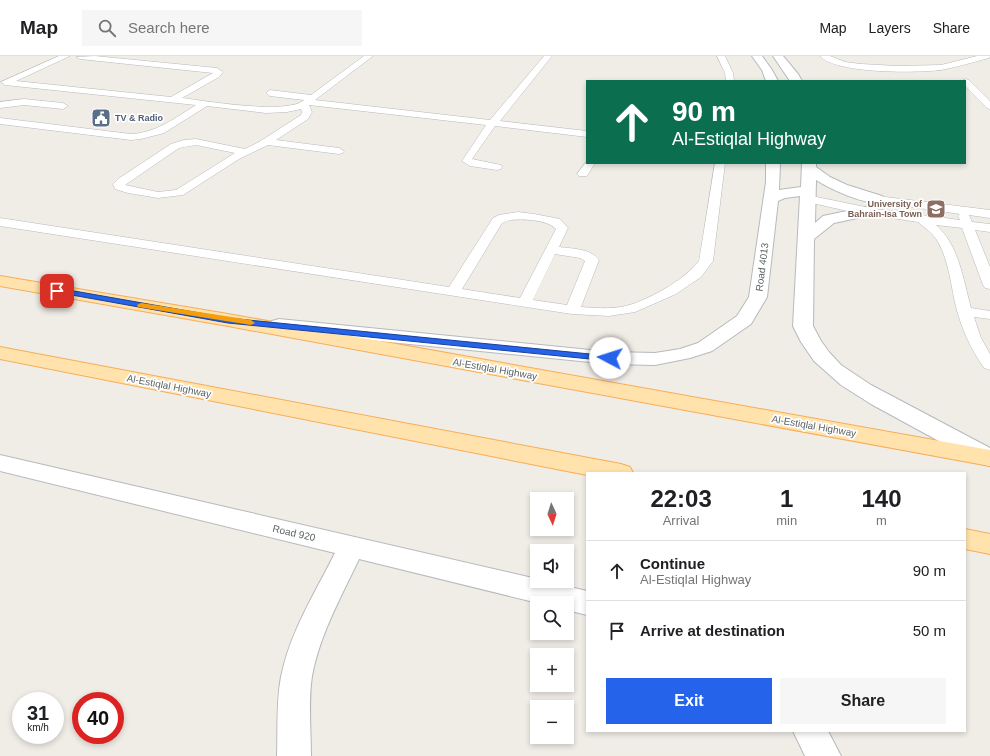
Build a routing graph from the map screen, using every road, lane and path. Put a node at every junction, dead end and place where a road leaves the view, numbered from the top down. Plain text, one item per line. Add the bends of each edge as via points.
1 (66, 56) edge
2 (80, 56) edge
3 (369, 56) edge
4 (548, 56) edge
5 (721, 56) edge
6 (756, 56) edge
7 (778, 56) edge
8 (824, 56) edge
9 (856, 56) edge
10 (944, 56) edge
11 (983, 56) edge
12 (900, 60) dead end
13 (955, 64) junction
14 (867, 67) junction
15 (908, 68) junction
16 (730, 80) edge
17 (772, 80) edge
18 (795, 80) edge
19 (966, 82) edge
20 (3, 83) edge
21 (19, 84) junction
22 (279, 86) dead end
23 (270, 93) junction
24 (261, 99) dead end
25 (172, 100) junction
26 (308, 102) junction
27 (205, 104) junction
28 (0, 105) edge
29 (63, 106) dead end
30 (990, 106) edge
31 (0, 121) edge
32 (493, 123) junction
33 (586, 134) edge
34 (267, 142) junction
35 (339, 151) dead end
36 (246, 152) junction
37 (589, 164) edge
38 (720, 164) edge
39 (773, 164) edge
40 (810, 166) edge
41 (497, 167) dead end
42 (583, 174) dead end
43 (771, 190) junction
44 (802, 194) junction
45 (874, 205) junction
46 (963, 211) junction
47 (990, 214) edge
48 (923, 220) junction
49 (0, 222) edge
50 (968, 225) junction
51 (990, 228) edge
52 (808, 237) junction
53 (551, 250) junction
54 (0, 281) edge
55 (990, 285) edge
56 (453, 292) junction
57 (524, 303) junction
58 (572, 310) junction
59 (965, 311) junction
60 (990, 315) edge
61 (228, 320) junction
62 (0, 354) edge
63 (990, 365) edge
64 (989, 458) edge
65 (0, 463) edge
66 (616, 472) edge
67 (966, 539) edge
68 (990, 544) edge
69 (351, 547) junction
70 (586, 603) edge
71 (810, 732) edge
72 (294, 756) edge
73 (824, 756) edge

1 - 20 lane
2 - 21 lane
2 - 25 lane via 220,72
3 - 26 lane
4 - 32 lane
5 - 16 lane
6 - 17 street
7 - 18 street
8 - 14 lane via 834,62
9 - 14 lane
10 - 13 lane
11 - 13 lane
12 - 15 lane
13 - 15 lane via 934,68
14 - 15 lane
19 - 30 lane
20 - 21 lane
21 - 25 lane
22 - 23 lane
23 - 24 lane
23 - 26 lane
25 - 27 lane
26 - 27 lane via 287,109 266,110
26 - 32 lane
26 - 34 lane via 305,117
27 - 31 lane via 156,133 144,137
28 - 29 lane via 24,102
32 - 33 lane
32 - 41 lane via 467,159 474,164
34 - 35 lane
34 - 36 lane
36 - 36 lane via 179,193 158,195 119,187 122,181 179,144 196,142
37 - 42 lane
38 - 58 lane via 706,261 697,273 645,304 622,311 595,313
39 - 43 street, Road 4013
40 - 44 street
40 - 45 street via 822,177
43 - 44 street
43 - 61 street, Road 4013 via 758,297 744,320 705,347 683,354 656,359 610,358
44 - 45 lane
44 - 52 street
45 - 46 lane
45 - 48 lane
45 - 52 street via 829,219
46 - 47 lane
46 - 50 lane
48 - 50 lane
48 - 59 lane via 946,244
49 - 56 lane
50 - 51 lane
50 - 55 lane
52 - 64 street via 803,326 817,352 830,366 867,392
53 - 56 lane via 561,231 560,225 550,220 519,216 501,218 497,220
53 - 57 lane
53 - 58 lane via 583,254 592,260
54 - 61 main road, Al-Estiqlal Highway
56 - 57 lane
57 - 58 lane
59 - 60 lane
59 - 63 lane via 974,341
61 - 64 main road, Al-Estiqlal Highway
62 - 66 main road, Al-Estiqlal Highway
65 - 69 street, Road 920
67 - 68 main road
69 - 70 street, Road 920
69 - 72 street via 306,642 300,661 296,678
71 - 73 street

